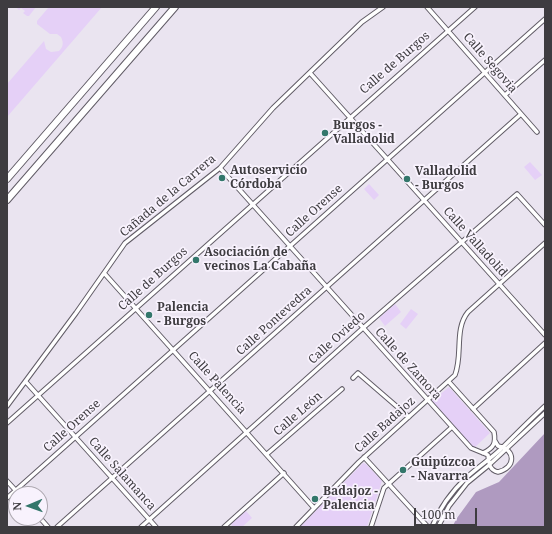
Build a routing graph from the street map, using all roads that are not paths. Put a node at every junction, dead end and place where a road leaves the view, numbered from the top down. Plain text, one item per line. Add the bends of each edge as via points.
1 (156, 7) edge
2 (175, 7) edge
3 (383, 7) edge
4 (427, 7) edge
5 (475, 7) edge
6 (545, 19) edge
7 (448, 30) junction
8 (545, 60) edge
9 (310, 73) junction
10 (485, 73) junction
11 (505, 95) junction
12 (521, 114) junction
13 (350, 117) junction
14 (537, 132) dead end
15 (387, 159) junction
16 (220, 168) junction
17 (7, 179) edge
18 (7, 200) edge
19 (424, 201) junction
20 (252, 205) junction
21 (545, 225) edge
22 (461, 242) junction
23 (545, 242) edge
24 (289, 246) junction
25 (104, 273) junction
26 (499, 284) junction
27 (327, 288) junction
28 (136, 308) junction
29 (363, 328) junction
30 (545, 335) edge
31 (545, 343) edge
32 (173, 350) junction
33 (352, 378) dead end
34 (26, 382) junction
35 (449, 382) junction
36 (342, 389) dead end
37 (210, 391) junction
38 (38, 395) junction
39 (428, 401) junction
40 (7, 406) edge
41 (545, 406) edge
42 (473, 409) junction
43 (545, 413) edge
44 (409, 417) junction
45 (7, 423) edge
46 (452, 427) junction
47 (247, 432) junction
48 (75, 436) junction
49 (495, 441) junction
50 (505, 448) junction
51 (483, 453) junction
52 (267, 454) junction
53 (364, 457) junction
54 (489, 460) junction
55 (489, 465) junction
56 (284, 473) junction
57 (111, 478) junction
58 (389, 484) junction
59 (19, 486) edge
60 (314, 508) junction
61 (149, 520) junction
62 (56, 527) edge
63 (141, 527) edge
64 (156, 527) edge
65 (224, 527) edge
66 (296, 527) edge
67 (371, 527) edge
68 (428, 527) edge
69 (432, 527) edge
70 (438, 527) edge

1 - 17 highway
2 - 18 highway
3 - 9 street, Cañada de la Carrera via 362,22
4 - 7 street, Calle Segovia
5 - 7 street, Calle de Burgos
6 - 10 street, Calle Orense
7 - 10 street, Calle Segovia
7 - 13 street, Calle de Burgos
8 - 11 street
9 - 13 street, Calle Valladolid
9 - 16 street, Cañada de la Carrera via 273,108
10 - 11 street, Calle Segovia
10 - 15 street, Calle Orense
11 - 12 street, Calle Segovia
12 - 14 street, Calle Segovia
12 - 19 street, Calle Pontevedra
13 - 15 street, Calle Valladolid
13 - 20 street, Calle de Burgos
15 - 19 street, Calle Valladolid
15 - 24 street, Calle Orense
16 - 20 street, Calle de Zamora
16 - 25 street, Cañada de la Carrera via 125,244
19 - 22 street, Calle Valladolid
19 - 27 street, Calle Pontevedra
20 - 24 street, Calle de Zamora
20 - 28 street, Calle de Burgos
21 - 22 street, Calle Oviedo via 517,194
22 - 26 street, Calle Valladolid
22 - 29 street, Calle Oviedo
23 - 26 street, Calle Badajoz
24 - 27 street, Calle de Zamora
24 - 32 street, Calle Orense
25 - 28 street, Calle Palencia
25 - 34 street, Cañada de la Carrera
26 - 30 street, Calle Valladolid
26 - 35 street, Calle Badajoz via 462,319 459,366
27 - 29 street, Calle de Zamora
27 - 37 street, Calle Pontevedra
28 - 32 street, Calle Palencia
28 - 38 street, Calle de Burgos
29 - 39 street, Calle de Zamora
29 - 47 street, Calle Oviedo
31 - 42 street
32 - 37 street, Calle Palencia
32 - 48 street, Calle Orense
33 - 44 street via 358,373
34 - 38 street, Calle Salamanca
34 - 40 street, Cañada de la Carrera
35 - 39 street, Calle Badajoz
35 - 42 street
36 - 52 street, Calle León
37 - 47 street, Calle Palencia
37 - 57 street, Calle Pontevedra
38 - 45 street, Calle de Burgos
38 - 48 street, Calle Salamanca
39 - 44 street, Calle Badajoz
39 - 46 street, Calle de Zamora
41 - 50 street
42 - 49 street via 493,430
43 - 50 street
44 - 53 street, Calle Badajoz
46 - 51 street, Calle de Zamora via 470,448
46 - 58 street
47 - 52 street, Calle Palencia
47 - 61 street, Calle Oviedo
48 - 57 street, Calle Salamanca
48 - 59 street, Calle Orense
49 - 50 street via 498,446
49 - 51 street via 492,448
50 - 54 street
50 - 55 street
50 - 55 street via 511,454 512,460 507,468 498,472
51 - 54 street, Calle de Zamora via 488,455
52 - 56 street, Calle Palencia
53 - 58 street
53 - 60 street, Calle Badajoz
54 - 55 street
54 - 69 street via 455,488
55 - 70 street via 457,494
56 - 60 street, Calle Palencia
56 - 65 street
57 - 61 street, Calle Salamanca
57 - 62 street, Calle Pontevedra
58 - 67 street via 384,488
58 - 68 street
60 - 66 street, Calle Badajoz
61 - 63 street, Calle Oviedo
61 - 64 street, Calle Salamanca

